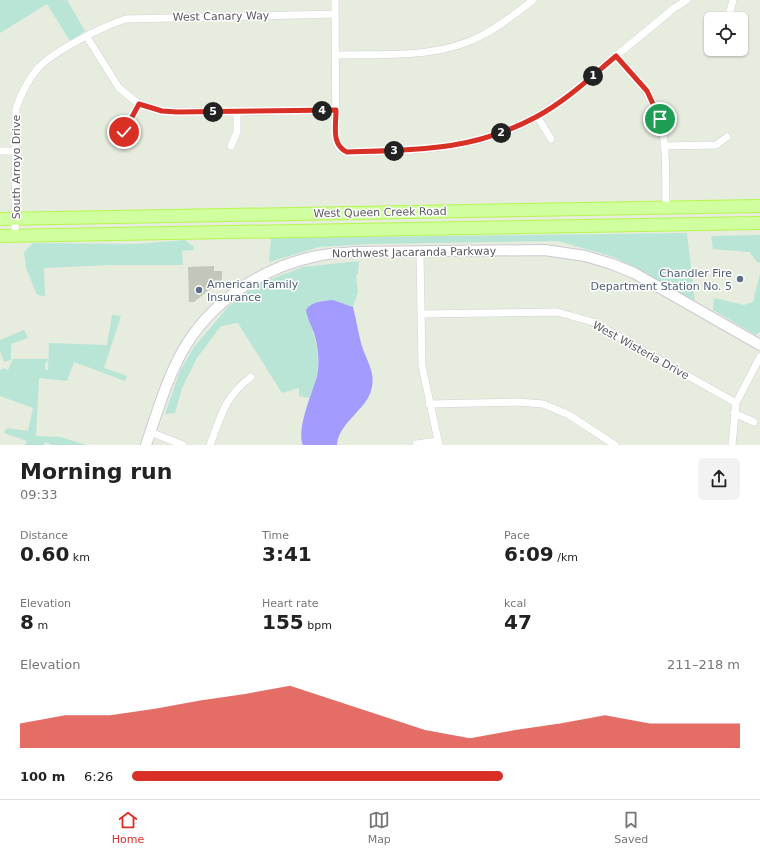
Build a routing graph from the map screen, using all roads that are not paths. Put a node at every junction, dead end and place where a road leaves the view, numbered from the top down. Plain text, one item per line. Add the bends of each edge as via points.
1 (334, 0) edge
2 (533, 0) edge
3 (687, 0) edge
4 (733, 0) edge
5 (730, 12) edge
6 (335, 14) junction
7 (109, 24) joint
8 (87, 37) junction
9 (336, 55) junction
10 (616, 56) junction
11 (139, 104) junction
12 (336, 110) junction
13 (237, 112) junction
14 (537, 116) junction
15 (727, 137) dead end
16 (551, 139) dead end
17 (119, 146) dead end
18 (231, 146) dead end
19 (664, 146) junction
20 (0, 151) edge
21 (15, 151) junction
22 (760, 206) edge
23 (666, 207) junction
24 (262, 215) junction
25 (0, 219) edge
26 (15, 219) junction
27 (760, 223) edge
28 (199, 233) junction
29 (0, 236) edge
30 (16, 236) junction
31 (420, 252) junction
32 (421, 314) junction
33 (760, 346) edge
34 (760, 357) edge
35 (250, 377) dead end
36 (736, 403) junction
37 (429, 404) junction
38 (734, 413) junction
39 (754, 422) dead end
40 (150, 432) junction
41 (439, 443) edge
42 (416, 444) edge
43 (146, 445) edge
44 (183, 445) edge
45 (210, 445) edge
46 (615, 445) edge
47 (732, 445) edge

1 - 6 street
2 - 9 street via 482,36 443,50
3 - 10 street
4 - 5 street
6 - 7 street, West Canary Way via 142,18
6 - 9 street
7 - 8 street, South Arroyo Drive
8 - 11 street via 115,82
8 - 21 street, South Arroyo Drive via 39,68 28,82 16,108
9 - 12 street
10 - 14 street via 573,92
10 - 19 street via 647,91 655,105
11 - 13 street via 162,111
11 - 17 street
12 - 13 street
12 - 14 street via 336,142 340,149 347,152 423,150 455,146 496,136
13 - 18 street via 237,132
14 - 16 street
15 - 19 street via 716,145
19 - 23 street
20 - 21 street
21 - 26 street, South Arroyo Drive
22 - 23 main road, West Queen Creek Road
23 - 24 main road, West Queen Creek Road
24 - 26 main road, West Queen Creek Road
24 - 28 main road via 250,222 212,223
25 - 26 main road, West Queen Creek Road
26 - 30 street, South Arroyo Drive
27 - 28 main road, West Queen Creek Road
28 - 30 main road, West Queen Creek Road
29 - 30 main road, West Queen Creek Road
31 - 32 street
31 - 33 street, Northwest Jacaranda Parkway via 530,249 585,256 634,273
31 - 40 street, Northwest Jacaranda Parkway via 356,252 317,256 281,267 244,286 209,315 190,338 171,374
32 - 36 street, West Wisteria Drive via 557,312 593,322
32 - 37 street via 422,366
34 - 36 street
35 - 45 street via 238,386 228,400
36 - 38 street
37 - 41 street
37 - 46 street via 543,404 569,415
38 - 39 street
38 - 47 street
40 - 43 street, Northwest Jacaranda Parkway
40 - 44 street
41 - 42 street

